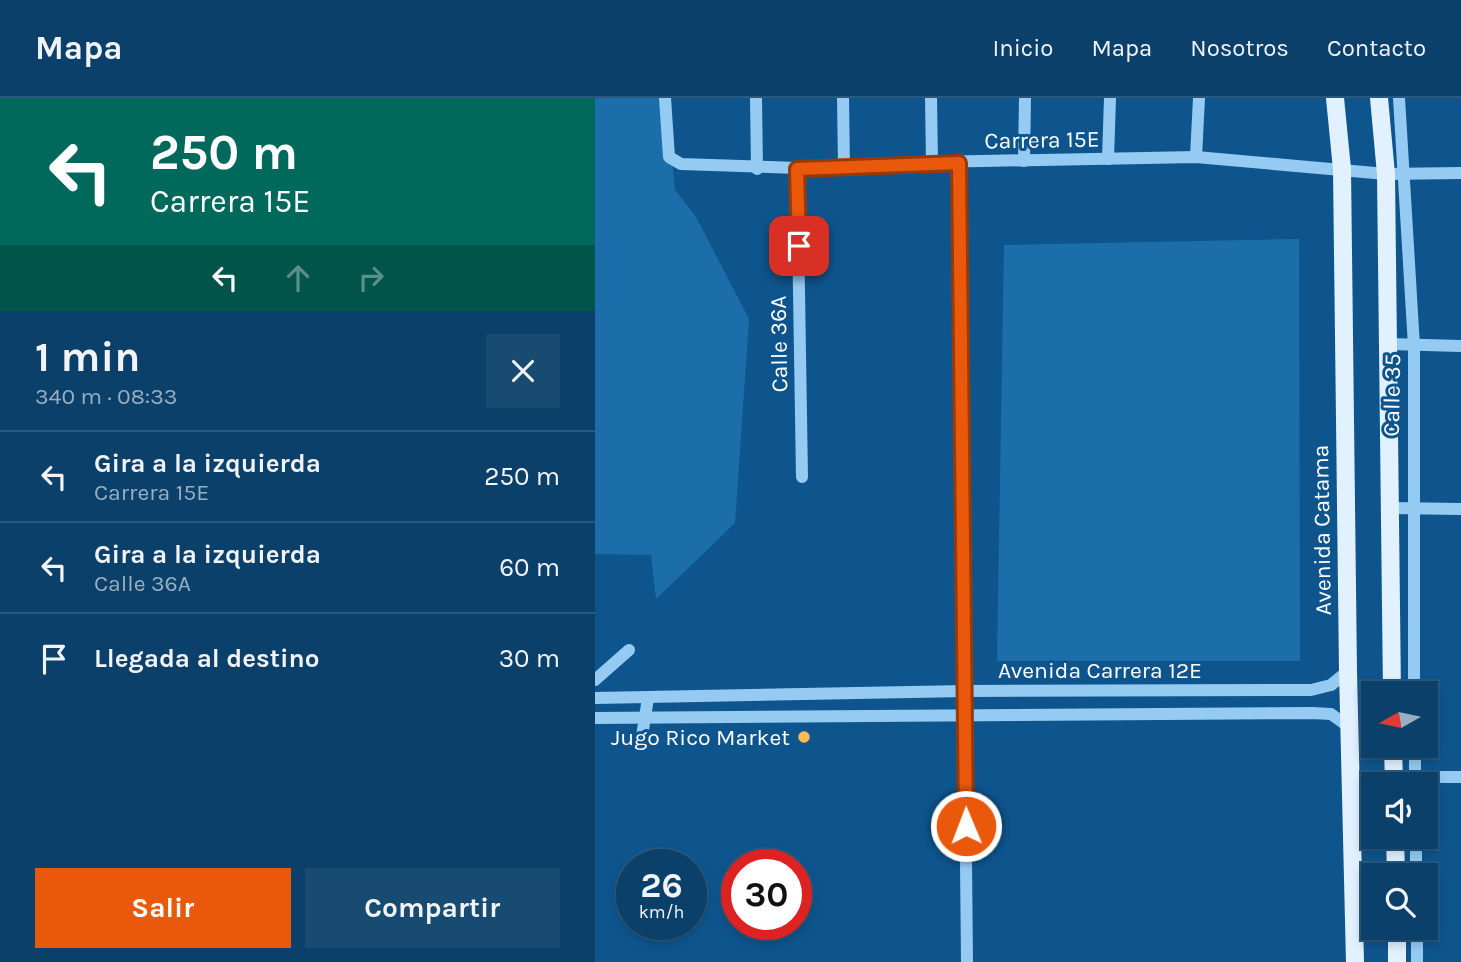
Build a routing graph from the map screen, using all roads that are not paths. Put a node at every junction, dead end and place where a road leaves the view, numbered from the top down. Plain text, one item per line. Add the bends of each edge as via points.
1 (665, 98) edge
2 (756, 98) edge
3 (843, 98) edge
4 (931, 98) edge
5 (1025, 98) edge
6 (1110, 98) edge
7 (1199, 98) edge
8 (1335, 98) edge
9 (1379, 98) edge
10 (1399, 98) edge
11 (1196, 157) junction
12 (1108, 159) junction
13 (1024, 161) junction
14 (932, 162) junction
15 (959, 163) junction
16 (844, 167) junction
17 (757, 169) junction
18 (797, 169) junction
19 (1342, 169) junction
20 (1461, 173) edge
21 (1386, 174) junction
22 (1405, 175) junction
23 (1389, 344) junction
24 (1413, 346) junction
25 (1461, 346) edge
26 (802, 477) dead end
27 (1390, 508) junction
28 (1412, 508) junction
29 (1461, 509) edge
30 (629, 650) dead end
31 (1348, 671) junction
32 (595, 680) edge
33 (1392, 681) edge
34 (1414, 681) edge
35 (965, 691) junction
36 (885, 694) junction
37 (595, 698) edge
38 (648, 698) junction
39 (964, 717) junction
40 (595, 718) edge
41 (644, 718) junction
42 (886, 718) junction
43 (1349, 727) junction
44 (642, 736) dead end
45 (1461, 777) edge
46 (1438, 778) edge
47 (1397, 940) edge
48 (1417, 940) edge
49 (967, 962) edge
50 (1355, 962) edge
51 (1397, 962) edge
52 (1417, 962) edge

1 - 17 street, Carrera 15E via 669,158 681,164
2 - 17 street
3 - 16 street
4 - 14 street
5 - 13 street
6 - 12 street
7 - 11 street
8 - 19 main road, Avenida Catama
9 - 21 main road
10 - 22 street, Calle 35
11 - 12 street, Carrera 15E
11 - 19 street, Carrera 15E
12 - 13 street, Carrera 15E
13 - 15 street, Carrera 15E
14 - 15 street, Carrera 15E
14 - 16 street, Carrera 15E
15 - 35 street
16 - 18 street, Carrera 15E
17 - 18 street, Carrera 15E
18 - 26 street, Calle 36A
19 - 21 street, Carrera 15E
19 - 31 main road, Avenida Catama
20 - 22 street, Carrera 15E
21 - 22 street, Carrera 15E
21 - 23 main road
22 - 24 street, Calle 35
23 - 24 street
23 - 27 main road
24 - 25 street
24 - 28 street, Calle 35
27 - 28 street
27 - 33 main road
28 - 29 street
28 - 34 street, Calle 35
30 - 32 street
31 - 35 street, Avenida Carrera 12E via 1331,685 1311,690
31 - 43 main road, Avenida Catama
35 - 36 street, Avenida Carrera 12E
35 - 39 street
36 - 38 street, Avenida Carrera 12E
36 - 42 street
37 - 38 street, Avenida Carrera 12E
38 - 41 street
39 - 42 street, Avenida Carrera 12E
39 - 43 street, Avenida Carrera 12E via 1312,713 1331,714
39 - 49 street
40 - 41 street, Avenida Carrera 12E
41 - 42 street, Avenida Carrera 12E
41 - 44 street
43 - 50 main road, Avenida Catama
45 - 46 street
47 - 51 main road
48 - 52 street

